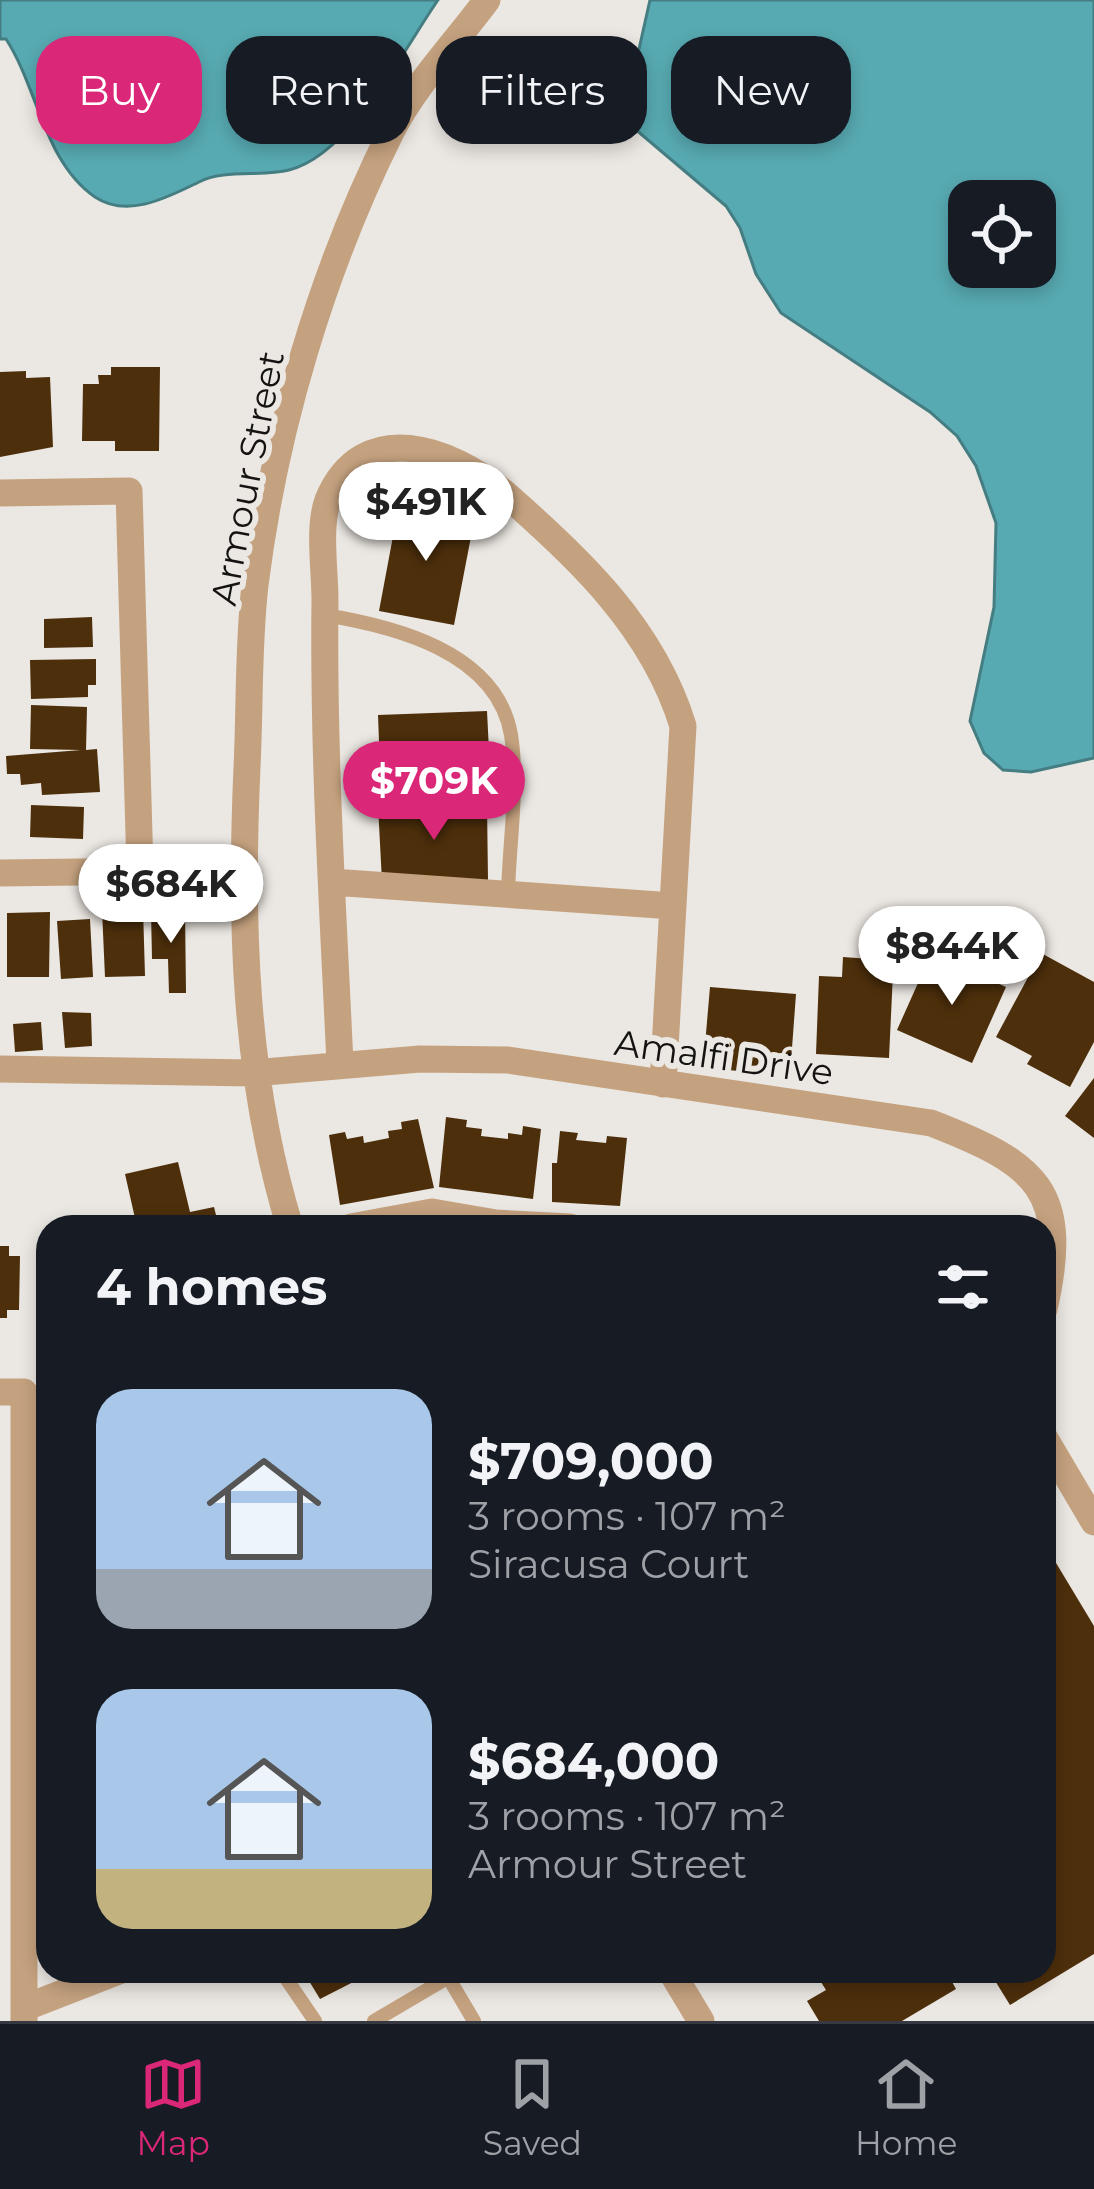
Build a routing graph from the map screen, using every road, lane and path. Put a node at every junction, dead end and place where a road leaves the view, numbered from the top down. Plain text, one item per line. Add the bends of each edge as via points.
1 (488, 0) edge
2 (0, 493) edge
3 (325, 615) junction
4 (140, 869) junction
5 (242, 870) junction
6 (0, 873) edge
7 (332, 882) junction
8 (508, 894) junction
9 (673, 906) junction
10 (340, 1064) junction
11 (0, 1069) edge
12 (254, 1073) junction
13 (664, 1084) junction
14 (287, 1215) edge
15 (416, 1215) edge
16 (449, 1215) edge
17 (1050, 1215) edge
18 (12, 1392) edge
19 (1056, 1457) edge
20 (12, 1507) edge
21 (1094, 1522) edge
22 (36, 1563) edge
23 (36, 1683) edge
24 (93, 1983) edge
25 (289, 1983) edge
26 (439, 1983) edge
27 (458, 1983) edge
28 (678, 1983) edge
29 (24, 2015) edge
30 (315, 2021) edge
31 (374, 2021) edge
32 (474, 2021) edge
33 (701, 2021) edge

1 - 5 street, Armour Street via 393,128 342,249 293,400 255,585
2 - 4 street via 129,490
3 - 7 street
3 - 8 lane via 432,643 489,692 511,734
3 - 9 street via 326,503 345,473 402,446 441,452 476,470 630,617 663,669 683,726
4 - 5 street
4 - 6 street
5 - 12 street, Armour Street
7 - 8 street
7 - 10 street
8 - 9 street
9 - 13 street
10 - 12 street, Amalfi Drive
10 - 13 street, Amalfi Drive via 508,1060
11 - 12 street, Amalfi Drive
12 - 14 street, Armour Street
13 - 17 street, Amalfi Drive via 931,1123 995,1148 1039,1184
15 - 16 street
18 - 20 street
19 - 21 street
20 - 22 street
23 - 29 street
24 - 29 street
25 - 30 lane
26 - 31 lane
27 - 32 lane
28 - 33 street

